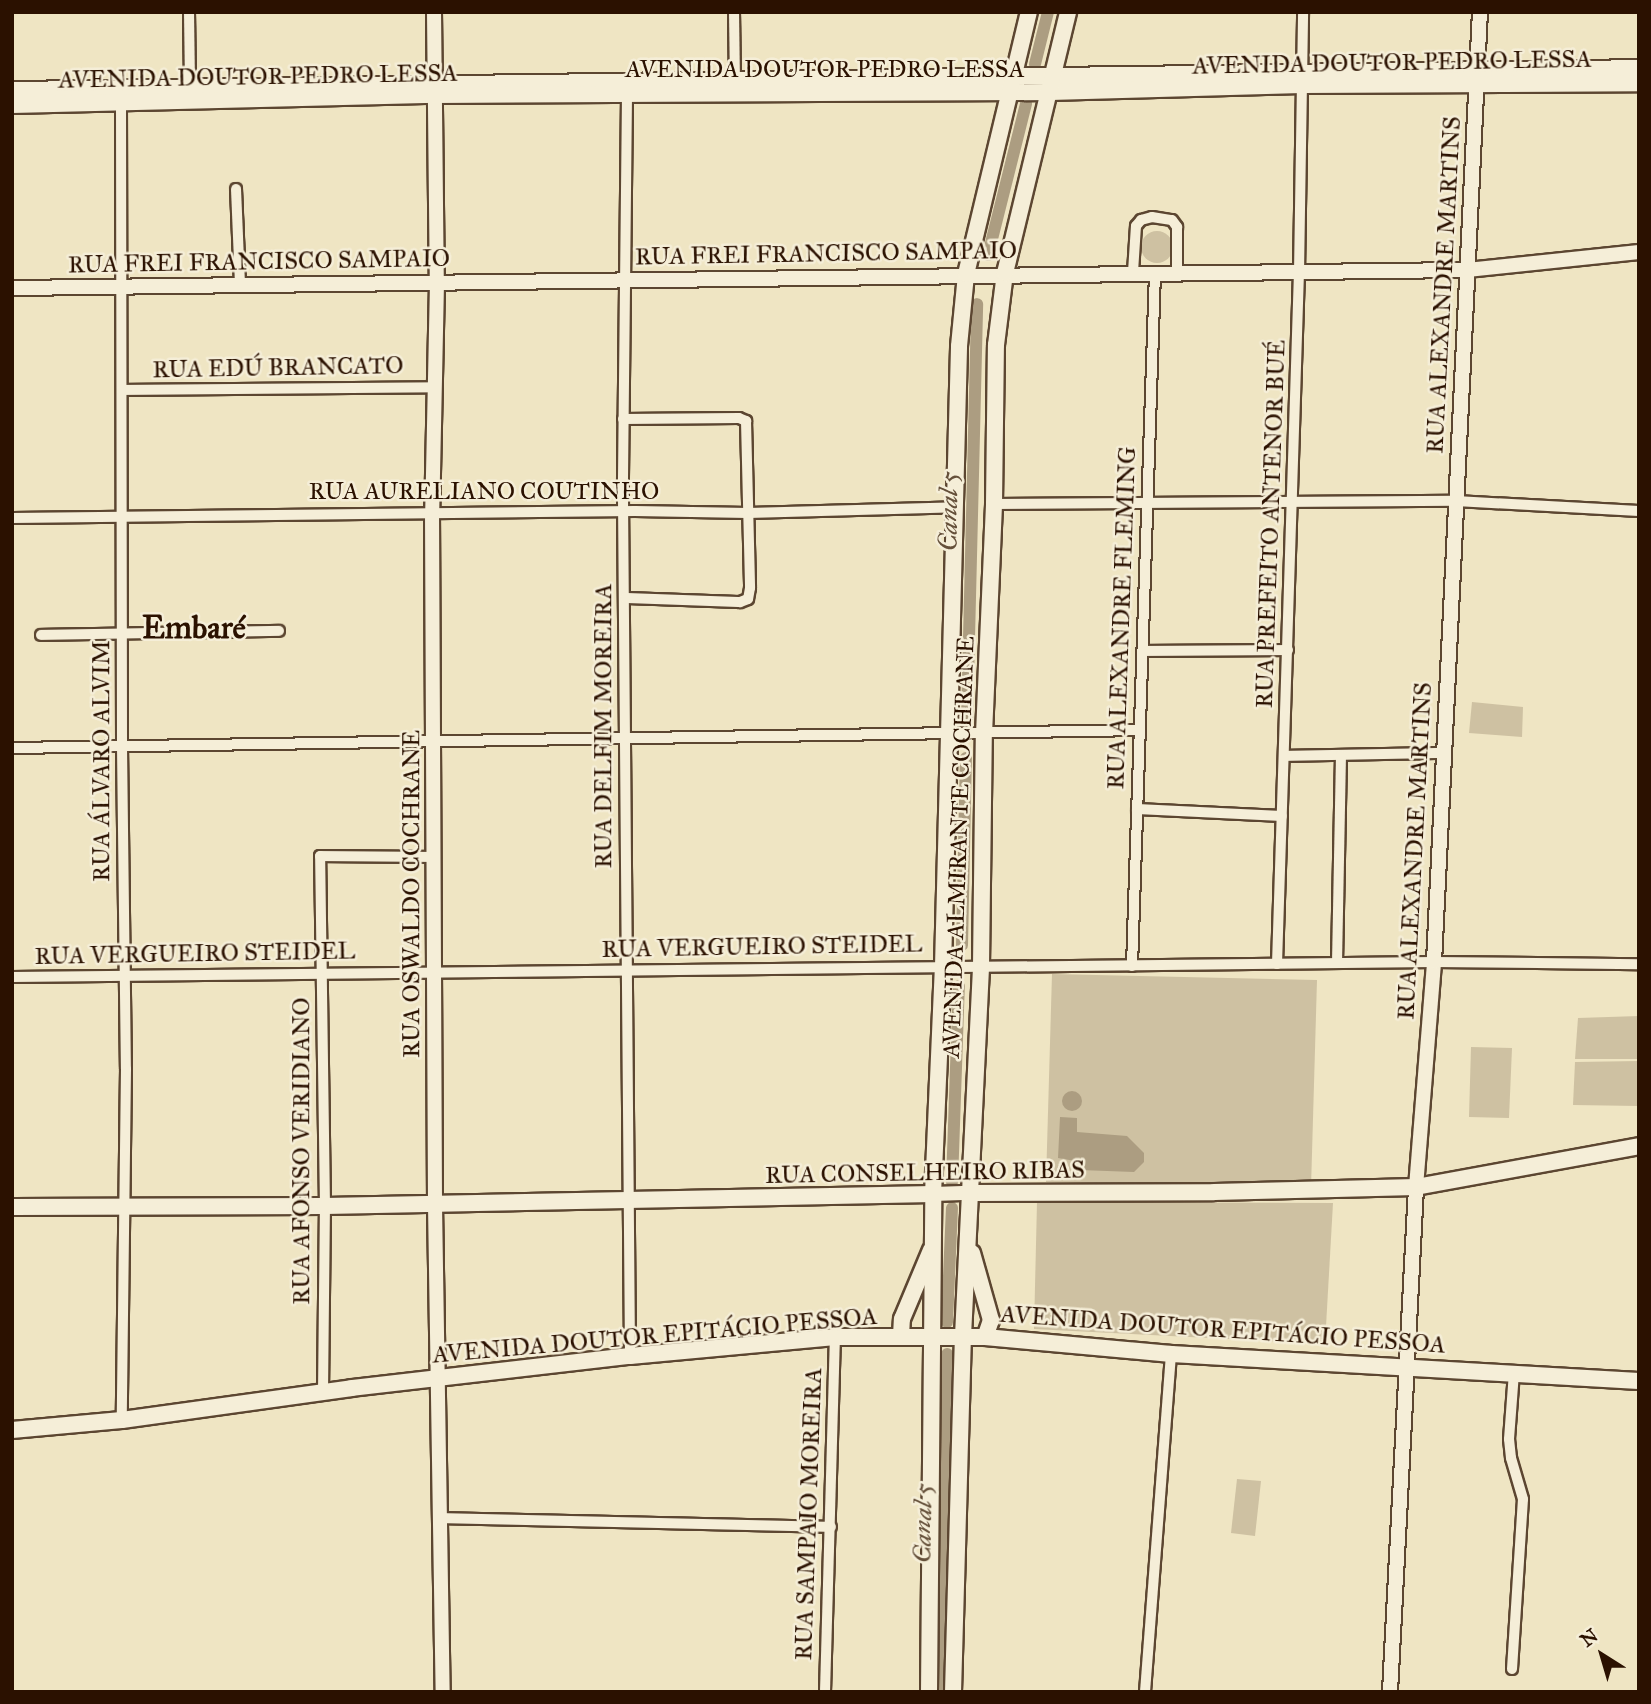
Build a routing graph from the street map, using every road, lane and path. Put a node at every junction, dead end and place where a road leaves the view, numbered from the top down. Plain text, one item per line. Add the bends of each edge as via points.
1 (189, 12) edge
2 (434, 12) edge
3 (734, 12) edge
4 (1029, 12) edge
5 (1068, 12) edge
6 (1303, 12) edge
7 (1480, 12) edge
8 (1639, 68) edge
9 (1014, 75) junction
10 (1054, 75) junction
11 (1477, 77) junction
12 (1302, 78) junction
13 (734, 80) junction
14 (1639, 83) edge
15 (190, 87) junction
16 (436, 89) junction
17 (12, 90) edge
18 (1010, 92) junction
19 (1050, 92) junction
20 (627, 95) junction
21 (121, 102) junction
22 (12, 106) edge
23 (236, 189) dead end
24 (1639, 253) edge
25 (1468, 270) junction
26 (1133, 272) junction
27 (1155, 272) junction
28 (1177, 272) junction
29 (1299, 273) junction
30 (968, 274) junction
31 (1001, 274) junction
32 (624, 280) junction
33 (437, 283) junction
34 (240, 285) junction
35 (121, 286) junction
36 (12, 288) edge
37 (435, 387) junction
38 (122, 390) junction
39 (623, 419) junction
40 (1456, 501) junction
41 (1293, 502) junction
42 (1145, 503) junction
43 (994, 504) junction
44 (957, 507) junction
45 (623, 511) junction
46 (1639, 512) edge
47 (432, 513) junction
48 (748, 513) junction
49 (123, 517) junction
50 (12, 518) edge
51 (625, 598) junction
52 (279, 631) dead end
53 (122, 634) junction
54 (41, 635) dead end
55 (1288, 650) junction
56 (1143, 651) junction
57 (1140, 730) junction
58 (952, 734) junction
59 (981, 734) junction
60 (627, 739) junction
61 (435, 740) junction
62 (121, 747) junction
63 (12, 748) edge
64 (1444, 753) junction
65 (1341, 755) junction
66 (1285, 756) junction
67 (1137, 809) junction
68 (1282, 816) junction
69 (434, 857) junction
70 (1434, 962) junction
71 (1337, 963) junction
72 (1277, 964) junction
73 (1639, 964) edge
74 (978, 966) junction
75 (1132, 966) junction
76 (946, 967) junction
77 (626, 970) junction
78 (436, 971) junction
79 (322, 973) junction
80 (125, 975) junction
81 (12, 977) edge
82 (1639, 1146) edge
83 (1416, 1187) junction
84 (968, 1193) junction
85 (936, 1194) junction
86 (627, 1202) junction
87 (435, 1205) junction
88 (325, 1206) junction
89 (12, 1207) edge
90 (125, 1209) junction
91 (968, 1240) junction
92 (934, 1242) junction
93 (901, 1336) junction
94 (948, 1336) junction
95 (835, 1337) junction
96 (985, 1337) junction
97 (1171, 1354) junction
98 (630, 1356) junction
99 (1406, 1367) junction
100 (1514, 1373) junction
101 (440, 1380) junction
102 (1639, 1381) edge
103 (323, 1393) junction
104 (122, 1420) junction
105 (12, 1430) edge
106 (442, 1518) junction
107 (831, 1527) junction
108 (1512, 1669) dead end
109 (443, 1692) edge
110 (825, 1692) edge
111 (929, 1692) edge
112 (953, 1692) edge
113 (1145, 1692) edge
114 (1390, 1692) edge

1 - 15 street
2 - 16 street, RUA OSWALDO COCHRANE
3 - 13 street
4 - 9 main road, AVENIDA ALMIRANTE COCHRANE
5 - 10 main road, AVENIDA ALMIRANTE COCHRANE
6 - 12 street, RUA PREFEITO ANTENOR BUÉ
7 - 11 street, RUA ALEXANDRE MARTINS
8 - 11 main road, AVENIDA DOUTOR PEDRO LESSA
9 - 10 main road, AVENIDA DOUTOR PEDRO LESSA
9 - 13 main road, AVENIDA DOUTOR PEDRO LESSA
9 - 18 main road, AVENIDA ALMIRANTE COCHRANE
10 - 12 main road, AVENIDA DOUTOR PEDRO LESSA
10 - 19 main road, AVENIDA ALMIRANTE COCHRANE
11 - 12 main road, AVENIDA DOUTOR PEDRO LESSA
11 - 14 main road, AVENIDA DOUTOR PEDRO LESSA
11 - 25 street, RUA ALEXANDRE MARTINS
12 - 19 main road, AVENIDA DOUTOR PEDRO LESSA
12 - 29 street, RUA PREFEITO ANTENOR BUÉ
13 - 16 main road, AVENIDA DOUTOR PEDRO LESSA
15 - 16 main road, AVENIDA DOUTOR PEDRO LESSA
15 - 17 main road, AVENIDA DOUTOR PEDRO LESSA
16 - 20 main road, AVENIDA DOUTOR PEDRO LESSA
16 - 21 main road, AVENIDA DOUTOR PEDRO LESSA
16 - 33 street, RUA OSWALDO COCHRANE
18 - 19 main road, AVENIDA DOUTOR PEDRO LESSA
18 - 20 main road, AVENIDA DOUTOR PEDRO LESSA
18 - 30 main road, AVENIDA ALMIRANTE COCHRANE
19 - 31 main road, AVENIDA ALMIRANTE COCHRANE
20 - 32 street, RUA DELFIM MOREIRA
21 - 22 main road, AVENIDA DOUTOR PEDRO LESSA
21 - 35 street, RUA ÁLVARO ALVIM
23 - 34 street
24 - 25 street, RUA FREI FRANCISCO SAMPAIO
25 - 29 street, RUA FREI FRANCISCO SAMPAIO
25 - 40 street, RUA ALEXANDRE MARTINS
26 - 27 street, RUA FREI FRANCISCO SAMPAIO
26 - 28 street via 1136,226 1152,217 1172,220 1177,227
26 - 31 street, RUA FREI FRANCISCO SAMPAIO
27 - 28 street, RUA FREI FRANCISCO SAMPAIO
27 - 42 street, RUA ALEXANDRE FLEMING
28 - 29 street, RUA FREI FRANCISCO SAMPAIO
29 - 41 street, RUA PREFEITO ANTENOR BUÉ
30 - 31 street, RUA FREI FRANCISCO SAMPAIO
30 - 32 street, RUA FREI FRANCISCO SAMPAIO
30 - 44 main road, AVENIDA ALMIRANTE COCHRANE via 959,346
31 - 43 main road, AVENIDA ALMIRANTE COCHRANE
32 - 33 street, RUA FREI FRANCISCO SAMPAIO
32 - 39 street, RUA DELFIM MOREIRA
33 - 34 street, RUA FREI FRANCISCO SAMPAIO
33 - 37 street, RUA OSWALDO COCHRANE
34 - 35 street, RUA FREI FRANCISCO SAMPAIO
35 - 36 street, RUA FREI FRANCISCO SAMPAIO
35 - 38 street, RUA ÁLVARO ALVIM
37 - 38 street, RUA EDÚ BRANCATO
37 - 47 street, RUA OSWALDO COCHRANE
38 - 49 street, RUA ÁLVARO ALVIM
39 - 45 street, RUA DELFIM MOREIRA
39 - 48 street via 746,421
40 - 41 street
40 - 46 street
40 - 64 street, RUA ALEXANDRE MARTINS
41 - 42 street
41 - 55 street, RUA PREFEITO ANTENOR BUÉ
42 - 43 street
42 - 56 street, RUA ALEXANDRE FLEMING
43 - 59 main road, AVENIDA ALMIRANTE COCHRANE
44 - 48 street, RUA AURELIANO COUTINHO
44 - 58 main road, AVENIDA ALMIRANTE COCHRANE
45 - 47 street, RUA AURELIANO COUTINHO
45 - 48 street, RUA AURELIANO COUTINHO
45 - 51 street, RUA DELFIM MOREIRA
47 - 49 street, RUA AURELIANO COUTINHO
47 - 61 street, RUA OSWALDO COCHRANE
48 - 51 street via 748,599
49 - 50 street, RUA AURELIANO COUTINHO
49 - 53 street, RUA ÁLVARO ALVIM
51 - 60 street, RUA DELFIM MOREIRA
52 - 53 street
53 - 54 street
53 - 62 street, RUA ÁLVARO ALVIM
55 - 56 street
55 - 66 street, RUA PREFEITO ANTENOR BUÉ
56 - 57 street, RUA ALEXANDRE FLEMING
57 - 59 street
57 - 67 street, RUA ALEXANDRE FLEMING
58 - 59 street
58 - 60 street
58 - 76 main road, AVENIDA ALMIRANTE COCHRANE
59 - 74 main road, AVENIDA ALMIRANTE COCHRANE
60 - 61 street
60 - 77 street, RUA DELFIM MOREIRA
61 - 62 street
61 - 69 street, RUA OSWALDO COCHRANE
62 - 63 street
62 - 80 street, RUA ÁLVARO ALVIM
64 - 65 street
64 - 70 street, RUA ALEXANDRE MARTINS
65 - 66 street
65 - 71 street
66 - 68 street, RUA PREFEITO ANTENOR BUÉ
67 - 68 street
67 - 75 street, RUA ALEXANDRE FLEMING
68 - 72 street, RUA PREFEITO ANTENOR BUÉ
69 - 78 street, RUA OSWALDO COCHRANE
69 - 79 street, RUA AFONSO VERIDIANO via 320,856
70 - 71 street, RUA VERGUEIRO STEIDEL
70 - 73 street, RUA VERGUEIRO STEIDEL
70 - 83 street, RUA ALEXANDRE MARTINS
71 - 72 street, RUA VERGUEIRO STEIDEL
72 - 75 street, RUA VERGUEIRO STEIDEL
74 - 75 street, RUA VERGUEIRO STEIDEL
74 - 76 street, RUA VERGUEIRO STEIDEL
74 - 84 main road, AVENIDA ALMIRANTE COCHRANE
76 - 77 street, RUA VERGUEIRO STEIDEL
76 - 85 main road, AVENIDA ALMIRANTE COCHRANE
77 - 78 street, RUA VERGUEIRO STEIDEL
77 - 86 street, RUA DELFIM MOREIRA
78 - 79 street, RUA VERGUEIRO STEIDEL
78 - 87 street, RUA OSWALDO COCHRANE
79 - 80 street, RUA VERGUEIRO STEIDEL
79 - 88 street, RUA AFONSO VERIDIANO
80 - 81 street, RUA VERGUEIRO STEIDEL
80 - 90 street, RUA ÁLVARO ALVIM
82 - 83 main road, RUA CONSELHEIRO RIBAS
83 - 84 main road, RUA CONSELHEIRO RIBAS
83 - 99 street, RUA ALEXANDRE MARTINS
84 - 85 street, RUA CONSELHEIRO RIBAS
84 - 91 main road, AVENIDA ALMIRANTE COCHRANE
85 - 86 main road, RUA CONSELHEIRO RIBAS
85 - 92 main road, AVENIDA ALMIRANTE COCHRANE
86 - 87 main road, RUA CONSELHEIRO RIBAS
86 - 98 street, RUA DELFIM MOREIRA
87 - 88 main road, RUA CONSELHEIRO RIBAS
87 - 101 street, RUA OSWALDO COCHRANE
88 - 90 main road, RUA CONSELHEIRO RIBAS
88 - 103 street, RUA AFONSO VERIDIANO
89 - 90 main road, RUA CONSELHEIRO RIBAS
90 - 104 street, RUA ÁLVARO ALVIM
91 - 94 main road, AVENIDA ALMIRANTE COCHRANE
91 - 96 main road via 991,1320
92 - 93 main road via 902,1319
92 - 94 main road, AVENIDA ALMIRANTE COCHRANE
93 - 94 main road, AVENIDA DOUTOR EPITÁCIO PESSOA
93 - 95 main road, AVENIDA DOUTOR EPITÁCIO PESSOA
94 - 96 main road, AVENIDA DOUTOR EPITÁCIO PESSOA
94 - 111 main road, AVENIDA ALMIRANTE COCHRANE
94 - 112 main road, AVENIDA ALMIRANTE COCHRANE
95 - 98 main road, AVENIDA DOUTOR EPITÁCIO PESSOA
95 - 107 street, RUA SAMPAIO MOREIRA
96 - 97 main road, AVENIDA DOUTOR EPITÁCIO PESSOA
97 - 99 main road, AVENIDA DOUTOR EPITÁCIO PESSOA
97 - 113 street
98 - 101 main road, AVENIDA DOUTOR EPITÁCIO PESSOA
99 - 100 main road, AVENIDA DOUTOR EPITÁCIO PESSOA
99 - 114 street, RUA ALEXANDRE MARTINS
100 - 102 main road, AVENIDA DOUTOR EPITÁCIO PESSOA
100 - 108 street via 1509,1438 1523,1499
101 - 103 main road, AVENIDA DOUTOR EPITÁCIO PESSOA
101 - 106 street, RUA OSWALDO COCHRANE
103 - 104 main road, AVENIDA DOUTOR EPITÁCIO PESSOA
104 - 105 main road, AVENIDA DOUTOR EPITÁCIO PESSOA
106 - 107 street
106 - 109 street, RUA OSWALDO COCHRANE
107 - 110 street, RUA SAMPAIO MOREIRA

